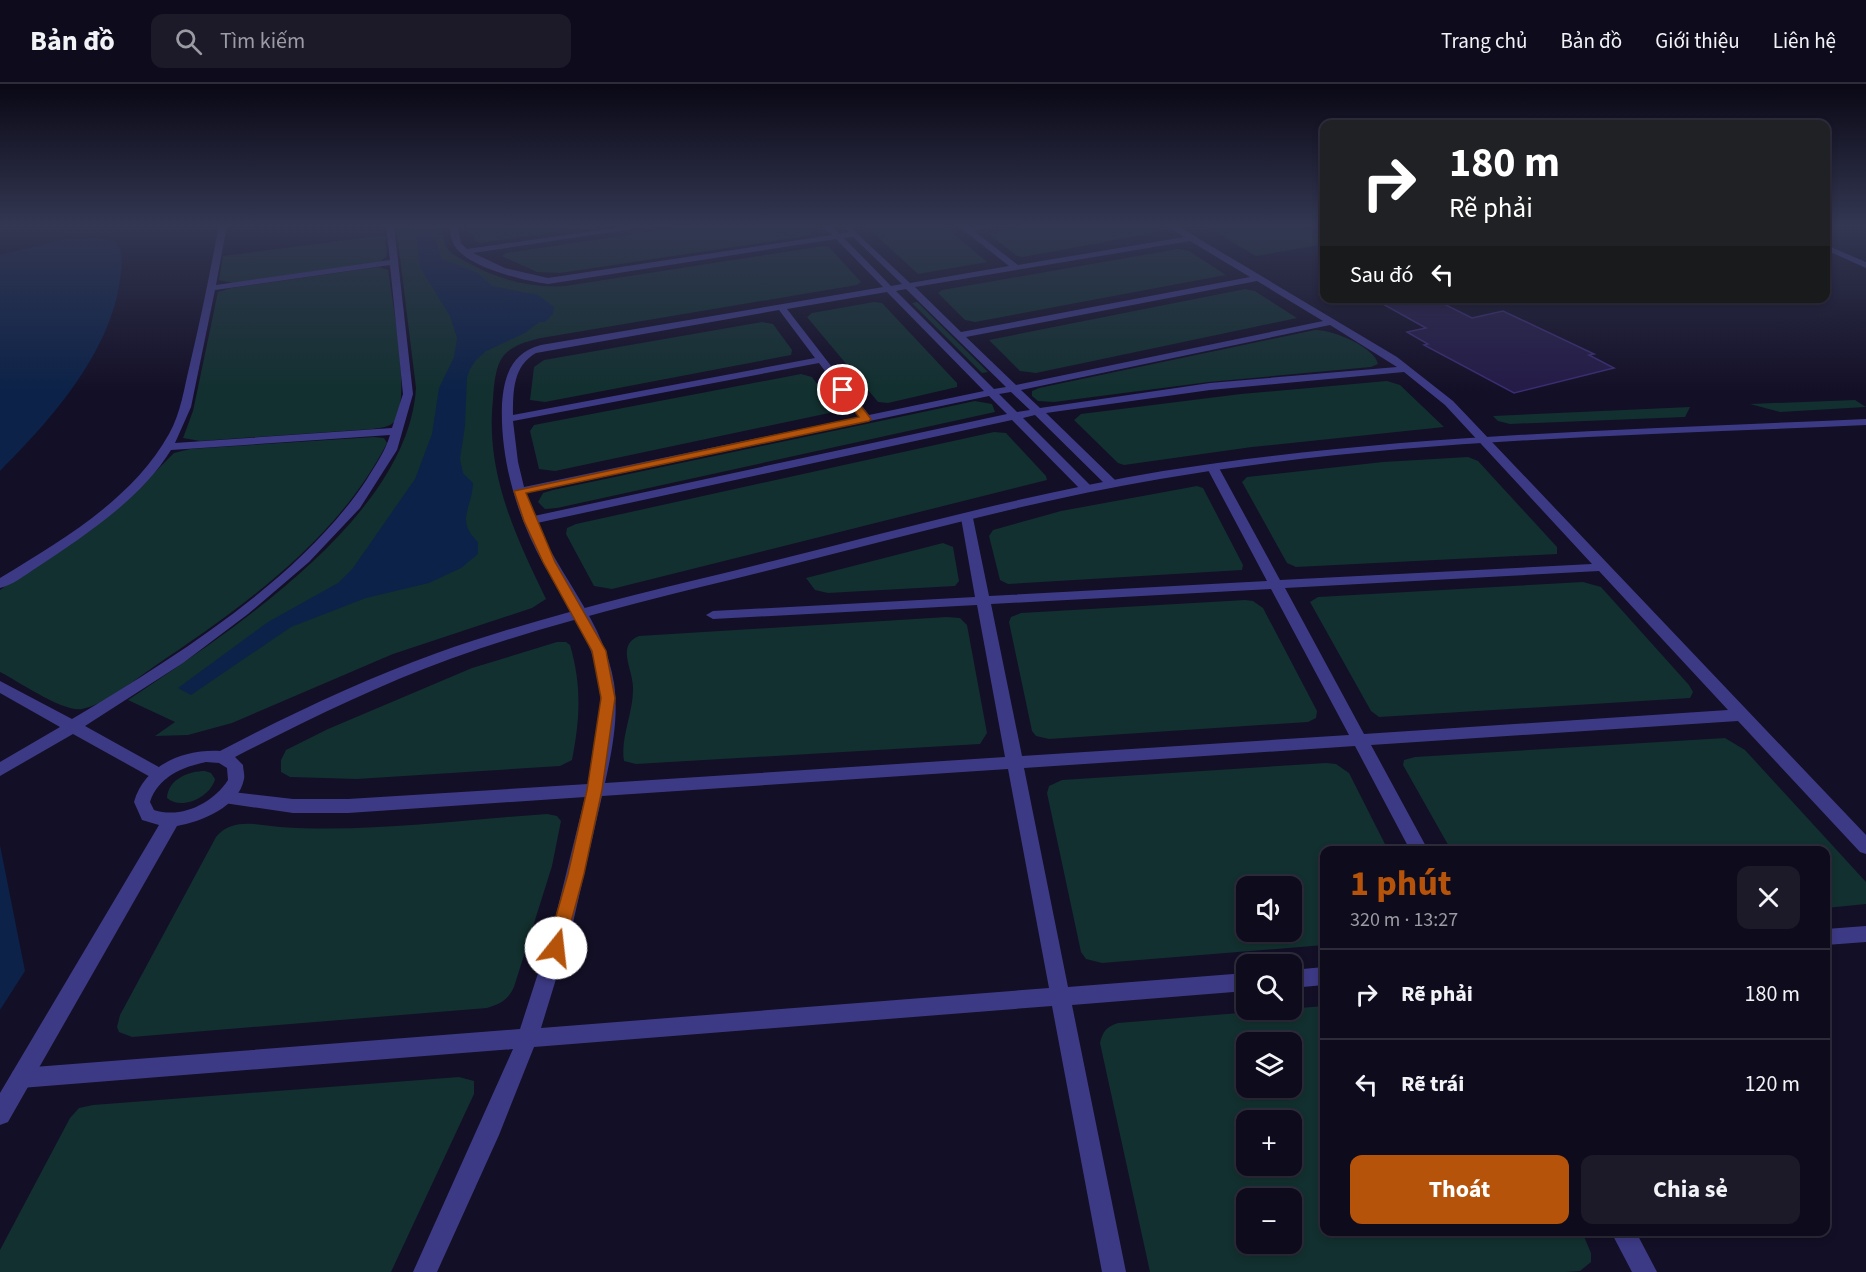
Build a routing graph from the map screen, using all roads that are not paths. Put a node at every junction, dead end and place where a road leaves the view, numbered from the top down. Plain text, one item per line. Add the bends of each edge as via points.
1 (213, 280) edge
2 (265, 280) edge
3 (396, 280) edge
4 (880, 280) edge
5 (902, 280) edge
6 (939, 280) edge
7 (1245, 280) edge
8 (1262, 280) edge
9 (908, 286) junction
10 (212, 288) junction
11 (889, 289) junction
12 (781, 308) junction
13 (1332, 322) junction
14 (958, 335) junction
15 (821, 360) junction
16 (1408, 369) junction
17 (1013, 388) junction
18 (992, 393) junction
19 (1037, 411) junction
20 (1014, 416) junction
21 (507, 419) junction
22 (866, 419) junction
23 (1866, 422) edge
24 (399, 431) junction
25 (1484, 439) junction
26 (168, 447) junction
27 (1213, 468) junction
28 (1111, 483) junction
29 (1086, 488) junction
30 (519, 491) junction
31 (967, 518) junction
32 (530, 521) junction
33 (1604, 567) junction
34 (0, 584) edge
35 (1276, 585) junction
36 (983, 600) junction
37 (579, 613) junction
38 (713, 615) dead end
39 (0, 686) edge
40 (1742, 715) junction
41 (73, 726) junction
42 (1359, 740) junction
43 (222, 757) junction
44 (1014, 763) junction
45 (0, 770) edge
46 (160, 775) junction
47 (595, 790) junction
48 (224, 797) junction
49 (171, 820) junction
50 (1417, 846) edge
51 (1866, 847) edge
52 (1866, 934) edge
53 (1830, 937) edge
54 (1320, 976) edge
55 (1302, 978) edge
56 (1236, 983) edge
57 (1060, 997) junction
58 (527, 1039) junction
59 (21, 1078) junction
60 (0, 1114) edge
61 (1625, 1236) edge
62 (425, 1272) edge
63 (1114, 1272) edge
64 (1645, 1272) edge

1 - 10 street
2 - 10 street
3 - 24 street via 408,382 407,406
4 - 11 street
5 - 9 street
6 - 9 street
7 - 14 street
8 - 13 street
9 - 11 street
9 - 14 street
10 - 26 street via 184,413
11 - 12 street
11 - 18 street
12 - 15 street
12 - 21 street via 528,352 520,357 512,373
13 - 16 street
13 - 17 street
14 - 17 street
15 - 21 street
15 - 22 street
16 - 19 street via 1194,388
16 - 25 street
17 - 18 street
17 - 19 street
18 - 20 street
18 - 22 street
19 - 20 street
19 - 28 street
20 - 29 street
20 - 32 street
21 - 30 street
22 - 30 street
23 - 25 street
24 - 26 street
24 - 41 street via 364,493 308,556 202,641
25 - 27 street
25 - 33 street
26 - 34 street via 103,513
27 - 28 street
27 - 35 street
28 - 29 street
29 - 31 street
30 - 32 street
31 - 36 street
31 - 37 street
32 - 37 street
33 - 35 street
33 - 40 street
35 - 36 street
35 - 42 street
36 - 38 street
36 - 44 street
37 - 43 street via 402,672
37 - 47 street via 599,651 608,690
39 - 41 street
40 - 42 street
40 - 51 street
41 - 45 street
41 - 46 street
42 - 44 street
42 - 50 street
43 - 46 street via 187,760
43 - 48 street via 233,762 238,772
44 - 47 street
44 - 57 street
46 - 49 street via 146,789 142,806 152,817
47 - 48 street via 321,807
47 - 58 street via 565,914
48 - 49 street via 201,812
49 - 59 street
52 - 53 street
54 - 55 street
56 - 57 street
57 - 58 street
57 - 63 street
58 - 59 street
58 - 62 street
59 - 60 street
61 - 64 street

